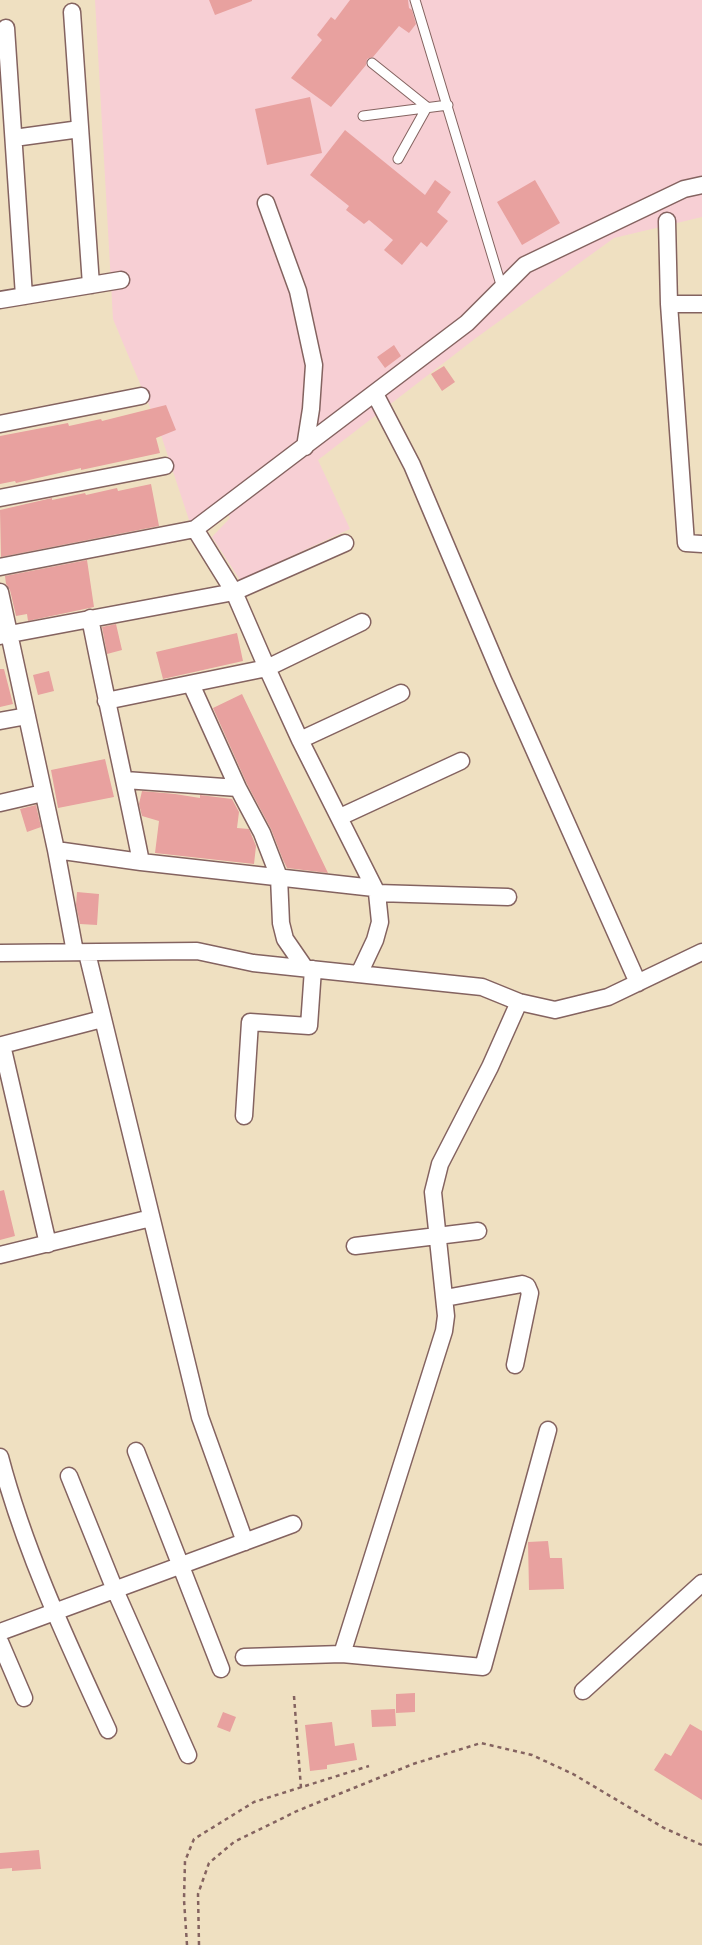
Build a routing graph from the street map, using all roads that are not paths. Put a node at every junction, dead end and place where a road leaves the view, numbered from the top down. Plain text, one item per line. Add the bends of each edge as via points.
1 (416, 0) edge
2 (72, 12) dead end
3 (6, 28) dead end
4 (372, 63) dead end
5 (448, 105) junction
6 (427, 107) junction
7 (363, 116) dead end
8 (80, 129) junction
9 (14, 138) junction
10 (398, 158) dead end
11 (702, 185) edge
12 (266, 203) dead end
13 (667, 221) dead end
14 (121, 280) dead end
15 (91, 285) junction
16 (502, 288) junction
17 (24, 296) junction
18 (0, 300) edge
19 (669, 304) junction
20 (702, 304) edge
21 (375, 394) junction
22 (141, 396) dead end
23 (0, 424) edge
24 (305, 447) junction
25 (165, 466) dead end
26 (0, 498) edge
27 (194, 529) junction
28 (345, 543) dead end
29 (702, 544) edge
30 (0, 567) edge
31 (0, 592) edge
32 (234, 592) junction
33 (90, 618) junction
34 (362, 622) dead end
35 (5, 634) edge
36 (267, 668) junction
37 (192, 684) junction
38 (401, 693) dead end
39 (106, 701) junction
40 (27, 716) junction
41 (0, 721) edge
42 (300, 740) junction
43 (461, 762) dead end
44 (125, 780) junction
45 (238, 788) junction
46 (43, 793) junction
47 (0, 803) edge
48 (340, 818) junction
49 (56, 850) junction
50 (142, 862) junction
51 (279, 877) junction
52 (375, 891) junction
53 (508, 897) dead end
54 (81, 952) junction
55 (702, 952) edge
56 (0, 953) edge
57 (309, 969) junction
58 (359, 974) junction
59 (638, 983) junction
60 (519, 1002) junction
61 (102, 1019) junction
62 (244, 1116) dead end
63 (152, 1218) junction
64 (478, 1231) dead end
65 (438, 1235) junction
66 (48, 1244) junction
67 (354, 1246) dead end
68 (0, 1255) edge
69 (445, 1298) junction
70 (515, 1365) dead end
71 (548, 1430) dead end
72 (136, 1451) dead end
73 (0, 1457) edge
74 (69, 1476) dead end
75 (293, 1524) dead end
76 (245, 1542) junction
77 (182, 1565) junction
78 (702, 1583) edge
79 (115, 1590) junction
80 (53, 1612) junction
81 (0, 1632) edge
82 (0, 1642) edge
83 (342, 1654) junction
84 (244, 1657) dead end
85 (220, 1669) dead end
86 (583, 1691) dead end
87 (24, 1698) dead end
88 (108, 1730) dead end
89 (188, 1755) dead end

1 - 5 lane
2 - 8 street
3 - 9 street
4 - 6 lane
5 - 6 lane
5 - 16 lane
6 - 7 lane
6 - 10 lane
8 - 9 street
8 - 15 street
9 - 17 street
11 - 16 street via 684,189 525,265
12 - 24 street via 298,291 314,365
13 - 19 street
14 - 15 street
15 - 17 street
16 - 21 street via 467,323
17 - 18 street
19 - 20 street
19 - 29 street via 686,543
21 - 24 street
21 - 59 street via 412,465 503,680
22 - 23 street
24 - 27 street
25 - 26 street
27 - 30 street
27 - 32 street
28 - 32 street
31 - 35 street
32 - 33 street
32 - 36 street
33 - 35 street
33 - 39 street
34 - 36 street
35 - 40 street
36 - 37 street
36 - 42 street
37 - 39 street
37 - 45 street
38 - 42 street
39 - 44 street
40 - 41 street
40 - 46 street
42 - 48 street
43 - 48 street
44 - 45 street
44 - 50 street
45 - 51 street via 262,833
46 - 47 street
46 - 49 street
48 - 52 street
49 - 50 street
49 - 54 street
50 - 51 street
51 - 52 street
51 - 57 street via 285,939
52 - 53 street
52 - 58 street via 380,922
54 - 56 street
54 - 57 street via 197,951 253,963
54 - 61 street
55 - 59 street
57 - 58 street
57 - 62 street via 309,1026 250,1022
58 - 60 street via 482,987
59 - 60 street via 608,997 555,1010
60 - 65 street via 436,1177 433,1192
61 - 63 street
61 - 66 street via 2,1045
63 - 66 street
63 - 76 street via 200,1417
64 - 65 street
65 - 67 street
65 - 69 street
66 - 68 street
69 - 70 street via 522,1284 527,1286 530,1293
69 - 83 street via 444,1331
71 - 83 street via 483,1667
72 - 77 street
73 - 80 street via 12,1502
74 - 79 street
75 - 76 street
76 - 77 street
77 - 79 street
77 - 85 street
78 - 86 street
79 - 80 street
79 - 89 street
80 - 81 street
80 - 88 street
82 - 87 street
83 - 84 street

